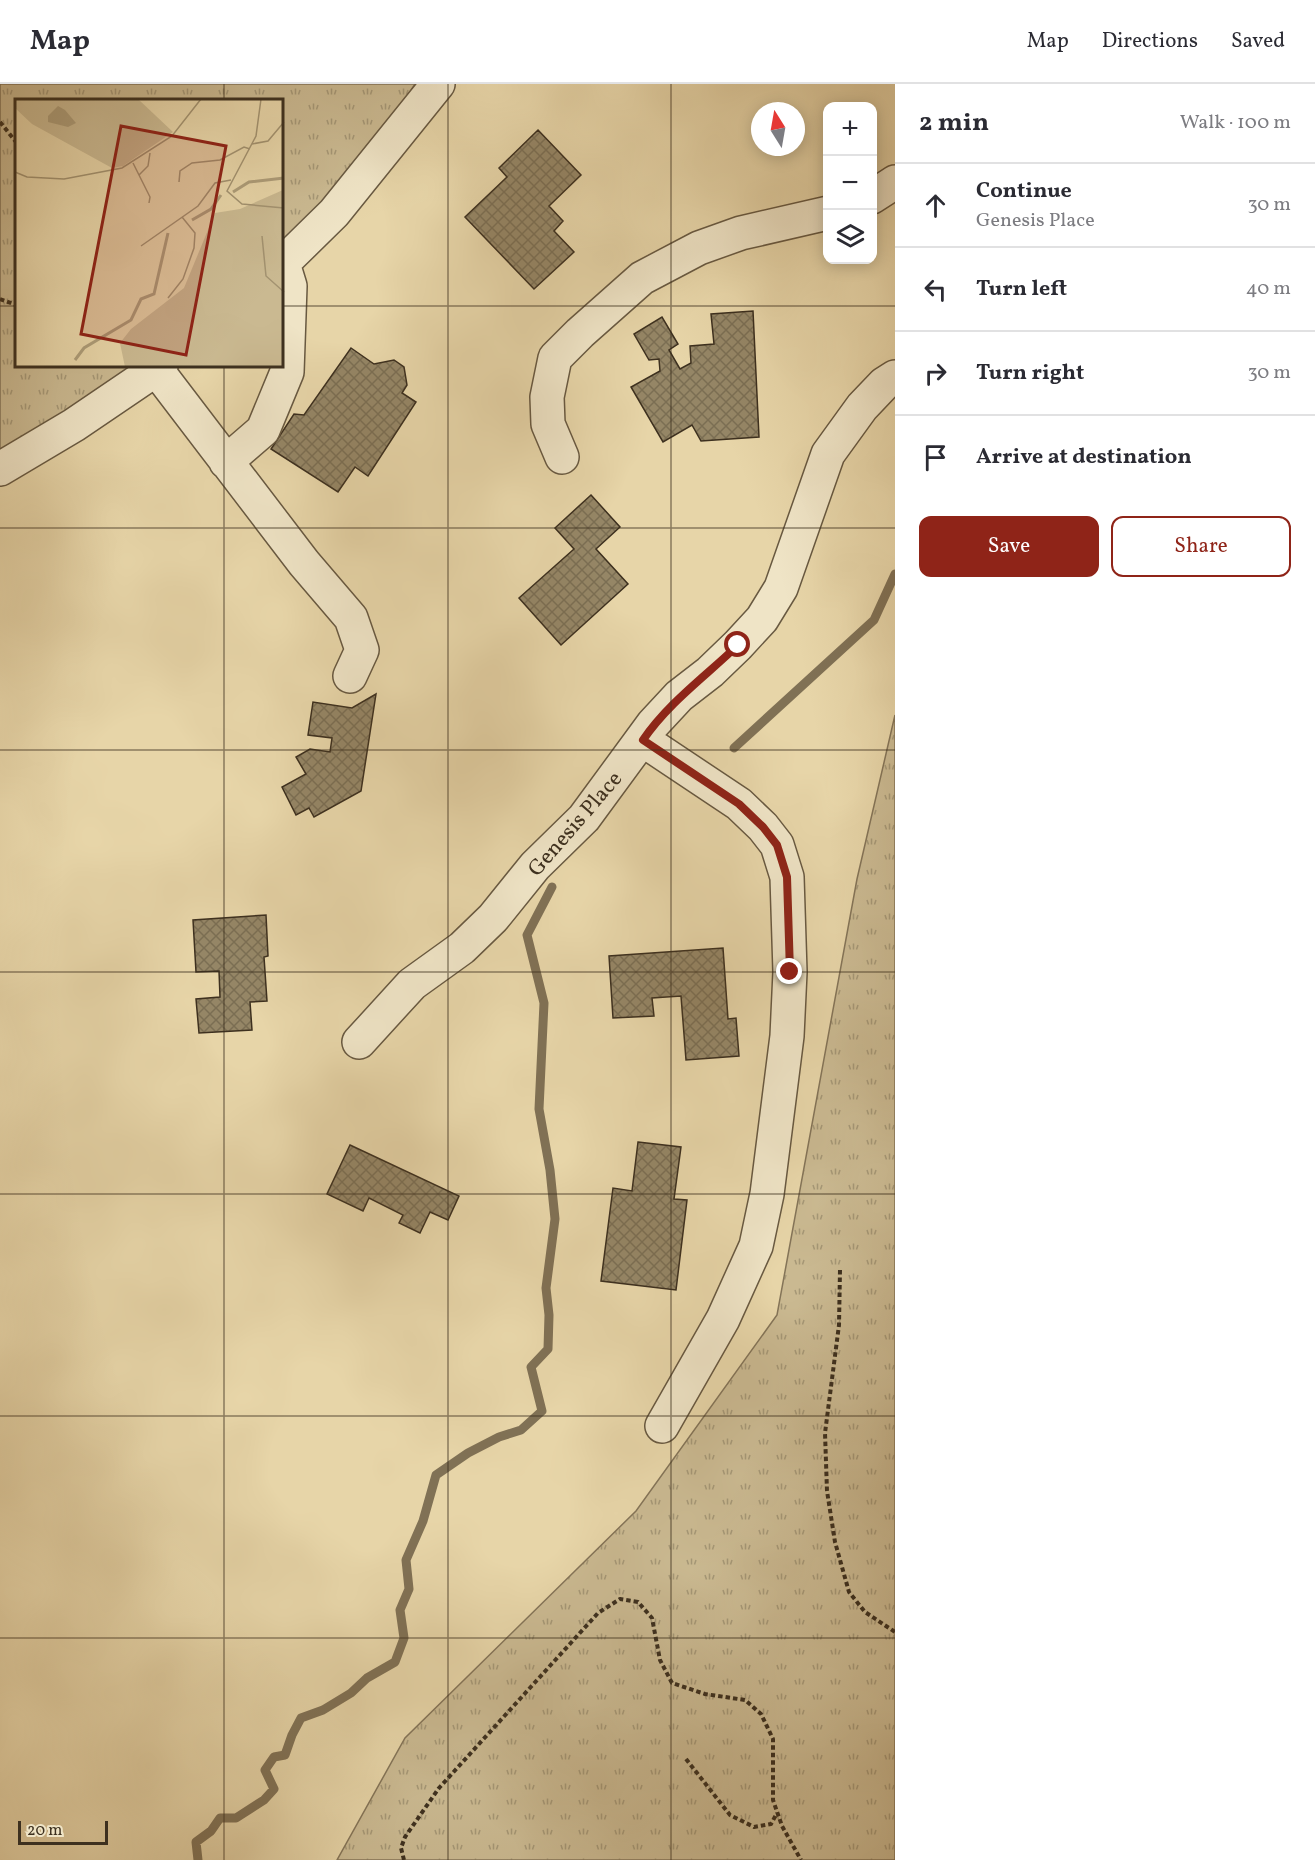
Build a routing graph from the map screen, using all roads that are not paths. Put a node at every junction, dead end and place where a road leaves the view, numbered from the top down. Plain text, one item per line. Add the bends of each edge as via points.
1 (438, 84) edge
2 (895, 182) edge
3 (877, 194) edge
4 (823, 214) edge
5 (284, 262) edge
6 (284, 266) edge
7 (159, 368) edge
8 (895, 377) edge
9 (562, 457) dead end
10 (226, 462) junction
11 (0, 469) edge
12 (350, 676) dead end
13 (643, 740) junction
14 (359, 1042) dead end
15 (662, 1426) dead end

1 - 5 street via 334,213
2 - 3 street
4 - 9 street via 741,233 699,248 642,278 580,333 555,358 547,397 548,424
6 - 10 street via 290,286 287,372 263,430
7 - 10 street
7 - 11 street via 74,426
8 - 13 street, Genesis Place via 862,407 828,454 782,588 762,619 711,672 679,696
10 - 12 street via 351,618 362,650
13 - 14 street, Genesis Place via 584,818 535,866 493,918 462,948 412,984
13 - 15 street via 739,804 777,845 787,877 790,972 787,1036 767,1194 756,1246 723,1320

